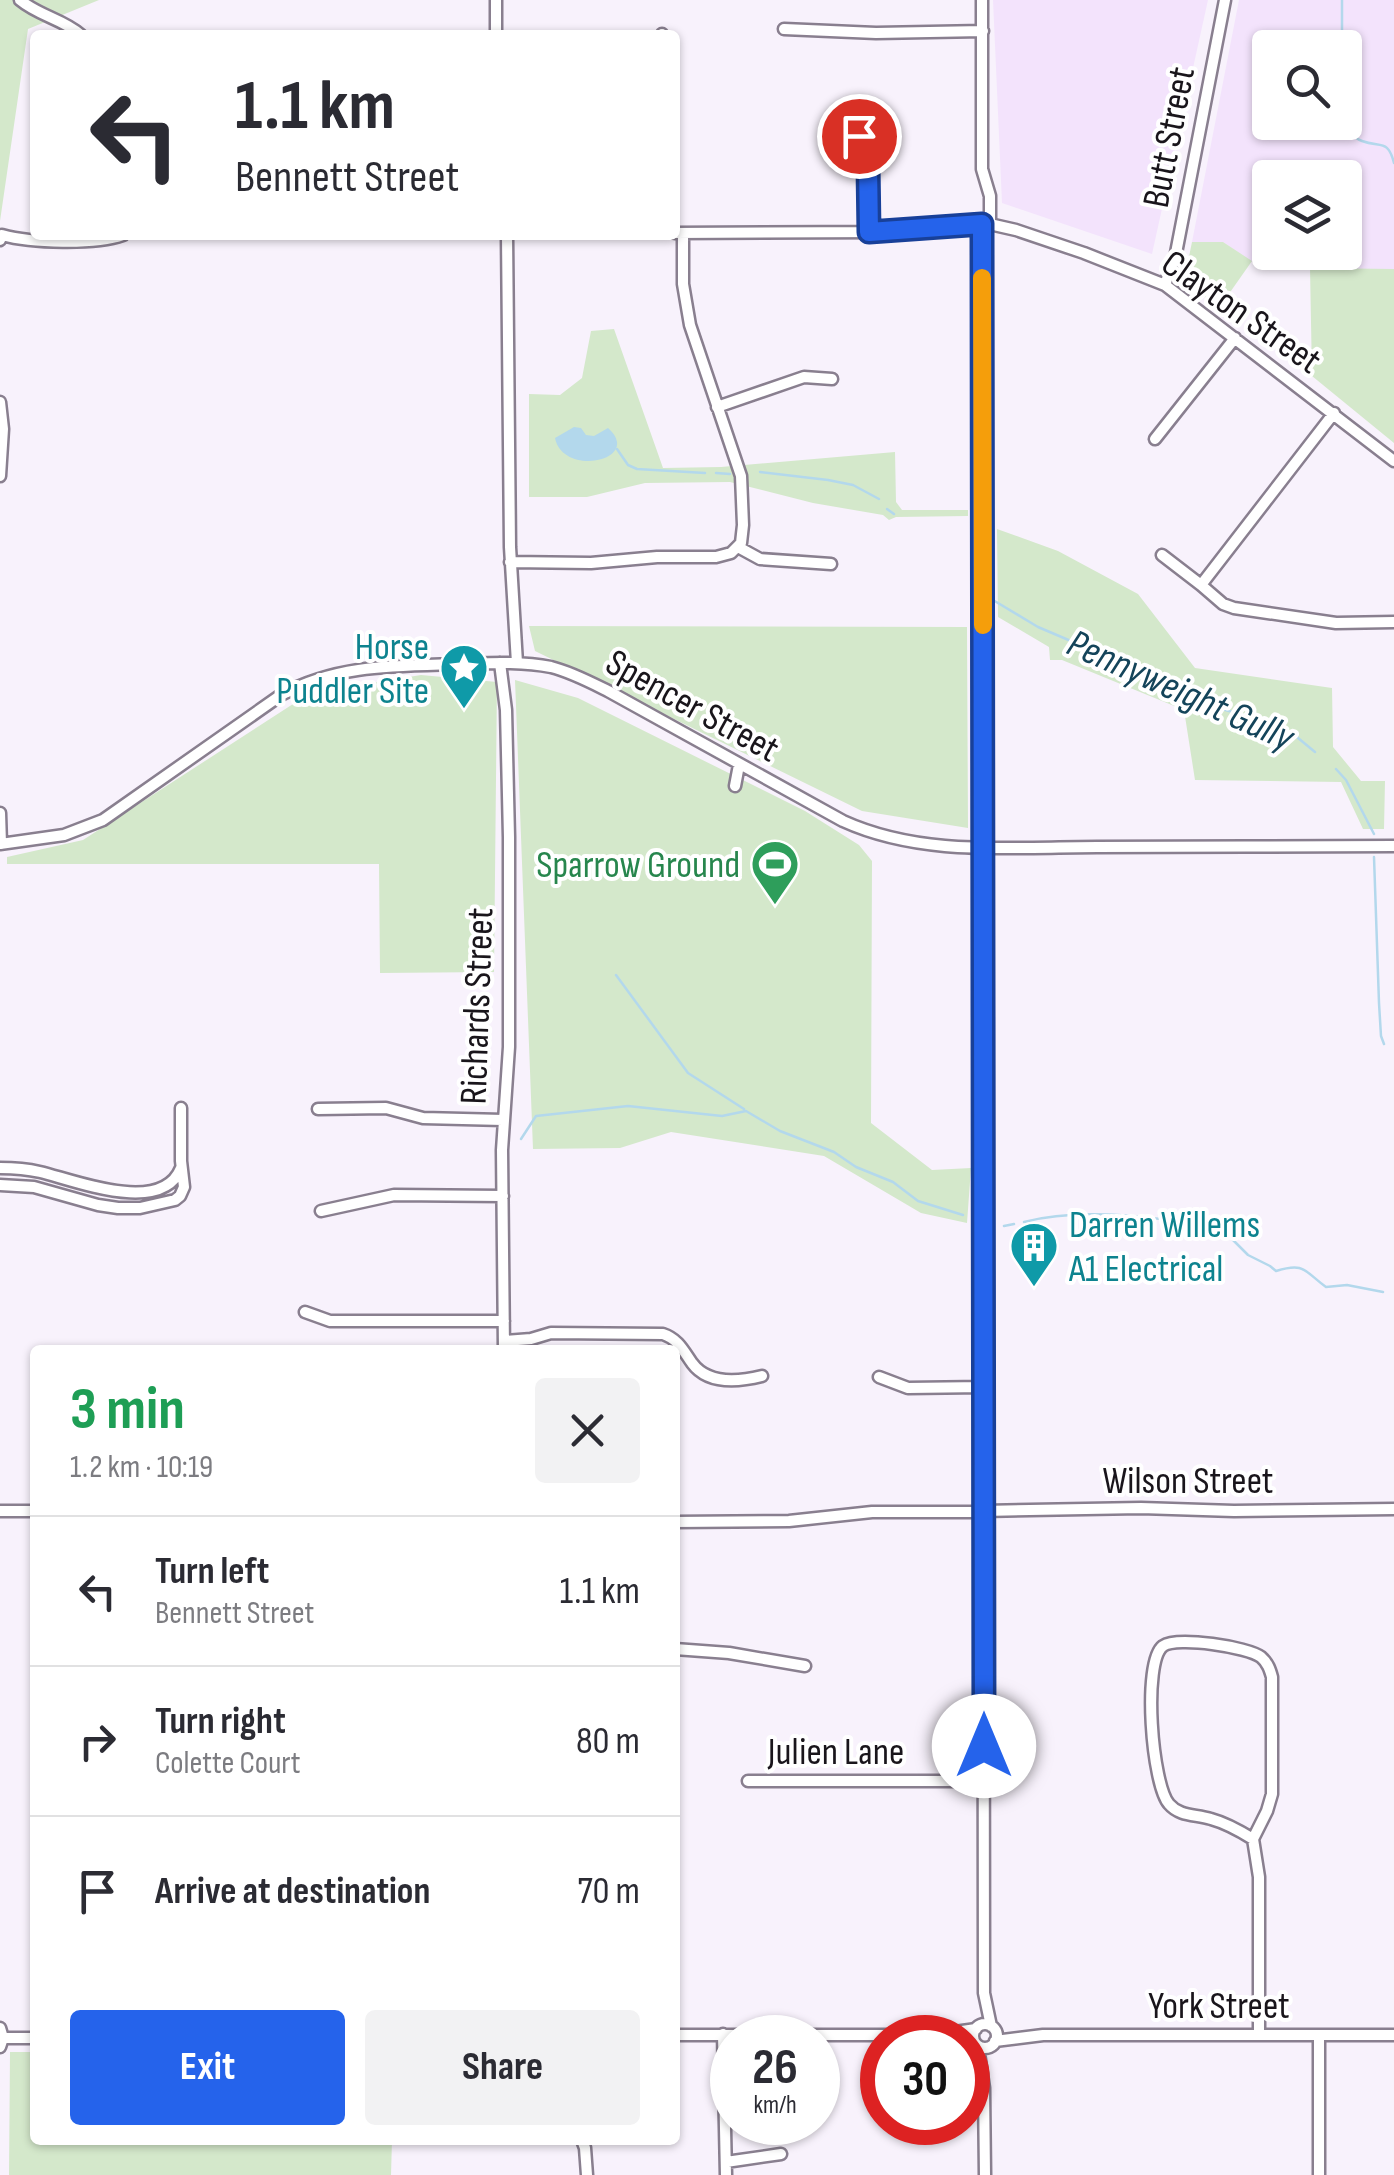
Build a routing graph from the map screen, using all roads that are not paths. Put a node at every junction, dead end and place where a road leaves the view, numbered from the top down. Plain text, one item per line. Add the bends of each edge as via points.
1 (20, 0) edge
2 (496, 0) edge
3 (982, 0) edge
4 (1225, 0) edge
5 (784, 29) dead end
6 (75, 30) edge
7 (496, 30) edge
8 (983, 32) junction
9 (859, 136) dead end
10 (986, 224) junction
11 (869, 232) junction
12 (680, 233) edge
13 (1, 238) edge
14 (30, 239) edge
15 (56, 240) edge
16 (101, 240) edge
17 (507, 240) edge
18 (679, 240) edge
19 (1165, 285) junction
20 (1235, 338) junction
21 (832, 379) dead end
22 (0, 402) edge
23 (718, 407) junction
24 (1334, 414) junction
25 (1155, 439) dead end
26 (1394, 460) edge
27 (0, 476) edge
28 (738, 547) junction
29 (1162, 555) dead end
30 (510, 562) junction
31 (830, 564) dead end
32 (1202, 585) junction
33 (1394, 622) edge
34 (517, 662) junction
35 (500, 663) junction
36 (739, 766) junction
37 (735, 786) dead end
38 (0, 812) edge
39 (0, 844) edge
40 (1394, 846) edge
41 (983, 847) junction
42 (181, 1108) dead end
43 (318, 1109) dead end
44 (503, 1120) junction
45 (181, 1162) junction
46 (0, 1168) edge
47 (0, 1185) edge
48 (503, 1196) junction
49 (321, 1211) dead end
50 (305, 1312) dead end
51 (504, 1321) junction
52 (504, 1345) edge
53 (508, 1345) edge
54 (679, 1345) edge
55 (680, 1346) edge
56 (762, 1376) dead end
57 (879, 1378) dead end
58 (983, 1387) junction
59 (1394, 1509) edge
60 (0, 1511) edge
61 (30, 1511) edge
62 (983, 1511) junction
63 (680, 1522) edge
64 (680, 1648) edge
65 (805, 1666) dead end
66 (748, 1781) dead end
67 (984, 1781) junction
68 (1253, 1839) junction
69 (984, 1993) junction
70 (979, 2015) edge
71 (992, 2027) junction
72 (680, 2034) edge
73 (710, 2034) edge
74 (1259, 2035) junction
75 (1320, 2035) junction
76 (1394, 2035) edge
77 (1043, 2036) junction
78 (1, 2038) edge
79 (30, 2038) edge
80 (994, 2043) junction
81 (990, 2046) edge
82 (990, 2061) edge
83 (584, 2145) edge
84 (726, 2145) edge
85 (984, 2145) edge
86 (781, 2154) dead end
87 (726, 2162) junction
88 (587, 2175) edge
89 (726, 2175) edge
90 (984, 2175) edge
91 (1319, 2175) edge

1 - 6 street
2 - 7 street
3 - 8 street
4 - 19 street, Butt Street
5 - 8 street
8 - 10 street
9 - 11 street via 868,166
10 - 11 street, Clayton Street
10 - 19 street, Clayton Street
10 - 41 street
11 - 12 street, Clayton Street
13 - 14 street
15 - 16 street
17 - 30 street
18 - 23 street via 688,311
19 - 20 street, Clayton Street
20 - 24 street, Clayton Street
20 - 25 street
21 - 23 street via 804,377
22 - 27 street
23 - 28 street via 743,486
24 - 26 street, Clayton Street
24 - 32 street
28 - 30 street via 716,557
28 - 31 street via 760,560
29 - 32 street
30 - 34 street
32 - 33 street via 1234,608 1336,623
34 - 35 street, Spencer Street
34 - 36 street, Spencer Street via 571,673
35 - 39 street, Spencer Street via 360,669 312,680 280,695 103,820 64,835
35 - 44 street, Richards Street via 509,837
36 - 37 street
36 - 41 street, Spencer Street via 872,832 922,844
38 - 39 street
40 - 41 street, Spencer Street
41 - 58 street
42 - 45 street
43 - 44 street via 386,1108 424,1118
44 - 48 street, Richards Street
45 - 46 street via 172,1183 128,1193
45 - 47 street via 180,1196 140,1208
48 - 49 street via 394,1195
48 - 51 street, Richards Street
50 - 51 street via 330,1321
51 - 52 street, Richards Street
53 - 54 street via 551,1334 663,1334
55 - 56 street via 705,1374 736,1382
57 - 58 street via 912,1388
58 - 62 street
59 - 62 street, Wilson Street
60 - 61 street
62 - 63 street, Wilson Street
62 - 67 street
64 - 65 street
66 - 67 street, Julien Lane
67 - 69 street
68 - 68 street via 1178,1812 1162,1794 1152,1689 1155,1659 1166,1645 1245,1650 1269,1668 1272,1788
68 - 74 street
69 - 70 street
69 - 71 street
71 - 77 street, York Street
71 - 80 street
72 - 73 street
74 - 75 street, York Street
74 - 77 street, York Street
75 - 76 street, York Street
75 - 91 street
77 - 80 street, York Street
78 - 79 street
80 - 81 street
80 - 82 street
83 - 88 street
84 - 87 street
85 - 90 street
86 - 87 street
87 - 89 street

